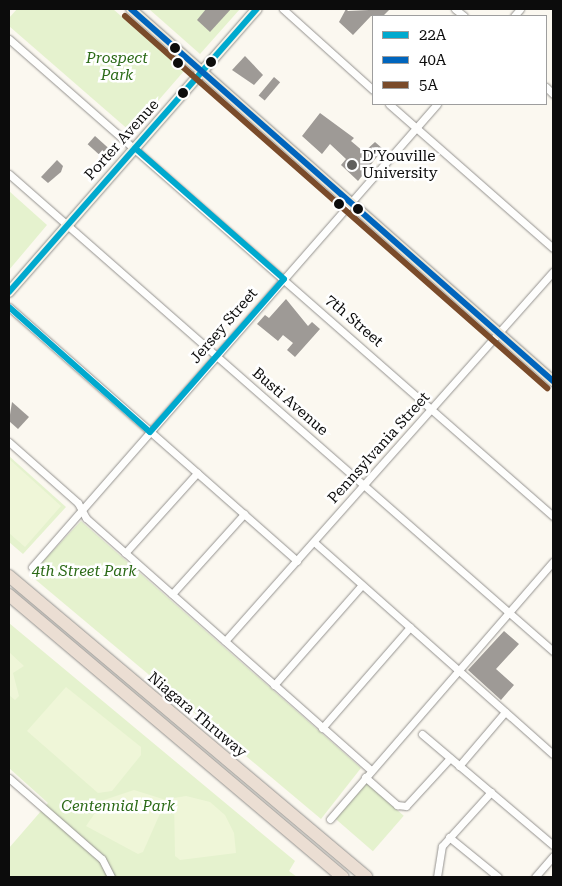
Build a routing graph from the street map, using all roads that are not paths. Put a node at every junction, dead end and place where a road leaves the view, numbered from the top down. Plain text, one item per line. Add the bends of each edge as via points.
1 (131, 9) edge
2 (256, 9) edge
3 (283, 9) edge
4 (9, 39) edge
5 (202, 72) junction
6 (372, 89) edge
7 (391, 105) edge
8 (436, 105) edge
9 (416, 128) junction
10 (135, 148) junction
11 (9, 174) edge
12 (350, 203) junction
13 (66, 225) junction
14 (553, 248) edge
15 (553, 272) edge
16 (284, 279) junction
17 (9, 292) edge
18 (9, 307) edge
19 (499, 334) junction
20 (216, 356) junction
21 (553, 381) edge
22 (433, 408) junction
23 (150, 432) junction
24 (9, 442) edge
25 (197, 473) junction
26 (364, 485) junction
27 (82, 510) junction
28 (244, 514) junction
29 (553, 516) edge
30 (314, 542) junction
31 (125, 553) junction
32 (297, 561) junction
33 (553, 562) edge
34 (32, 567) dead end
35 (9, 576) edge
36 (362, 585) junction
37 (172, 594) junction
38 (9, 595) edge
39 (509, 612) junction
40 (410, 627) junction
41 (225, 641) junction
42 (553, 651) edge
43 (459, 670) junction
44 (274, 685) junction
45 (505, 712) junction
46 (322, 728) junction
47 (422, 734) dead end
48 (553, 754) edge
49 (450, 758) junction
50 (459, 766) junction
51 (371, 770) junction
52 (365, 777) junction
53 (9, 778) edge
54 (491, 792) junction
55 (330, 819) dead end
56 (449, 837) junction
57 (553, 844) edge
58 (553, 856) edge
59 (111, 877) edge
60 (343, 877) edge
61 (366, 877) edge
62 (437, 877) edge
63 (498, 877) edge
64 (535, 877) edge

1 - 5 main road
2 - 5 street, Porter Avenue
3 - 6 street
4 - 10 street, 7th Street
5 - 10 street, Porter Avenue
5 - 12 main road
7 - 9 street
8 - 9 street, Jersey Street
9 - 12 street, Jersey Street
9 - 14 street
10 - 13 street, Porter Avenue
10 - 16 street, 7th Street
11 - 13 street, Busti Avenue
12 - 16 street, Jersey Street
12 - 19 main road
13 - 17 street, Porter Avenue
13 - 20 street, Busti Avenue
15 - 19 street, Pennsylvania Street
16 - 20 street, Jersey Street
16 - 22 street, 7th Street
18 - 23 street
19 - 21 main road
19 - 22 street, Pennsylvania Street
20 - 23 street, Jersey Street
20 - 26 street, Busti Avenue
22 - 26 street, Pennsylvania Street
22 - 29 street, 7th Street
23 - 25 street
23 - 27 street, Jersey Street
24 - 27 street
25 - 28 street
25 - 31 street
26 - 30 street, Pennsylvania Street
26 - 39 street, Busti Avenue
27 - 31 street via 86,518
27 - 34 street, Jersey Street
28 - 32 street
28 - 37 street
30 - 32 street, Pennsylvania Street
30 - 36 street
31 - 37 street
32 - 41 street, Pennsylvania Street
33 - 39 street
35 - 61 highway, Niagara Thruway
36 - 40 street
36 - 44 street
37 - 41 street
38 - 60 highway, Niagara Thruway
39 - 42 street, Busti Avenue
39 - 43 street
40 - 43 street
40 - 46 street
41 - 44 street
43 - 45 street
43 - 51 street
44 - 46 street
45 - 48 street
45 - 50 street
46 - 51 street
47 - 49 street
49 - 50 street
49 - 52 street via 406,806 397,805
50 - 54 street
51 - 52 street
52 - 55 street
53 - 59 street via 93,852
54 - 56 street
54 - 57 street
56 - 62 street via 438,855
56 - 63 street
58 - 64 street

